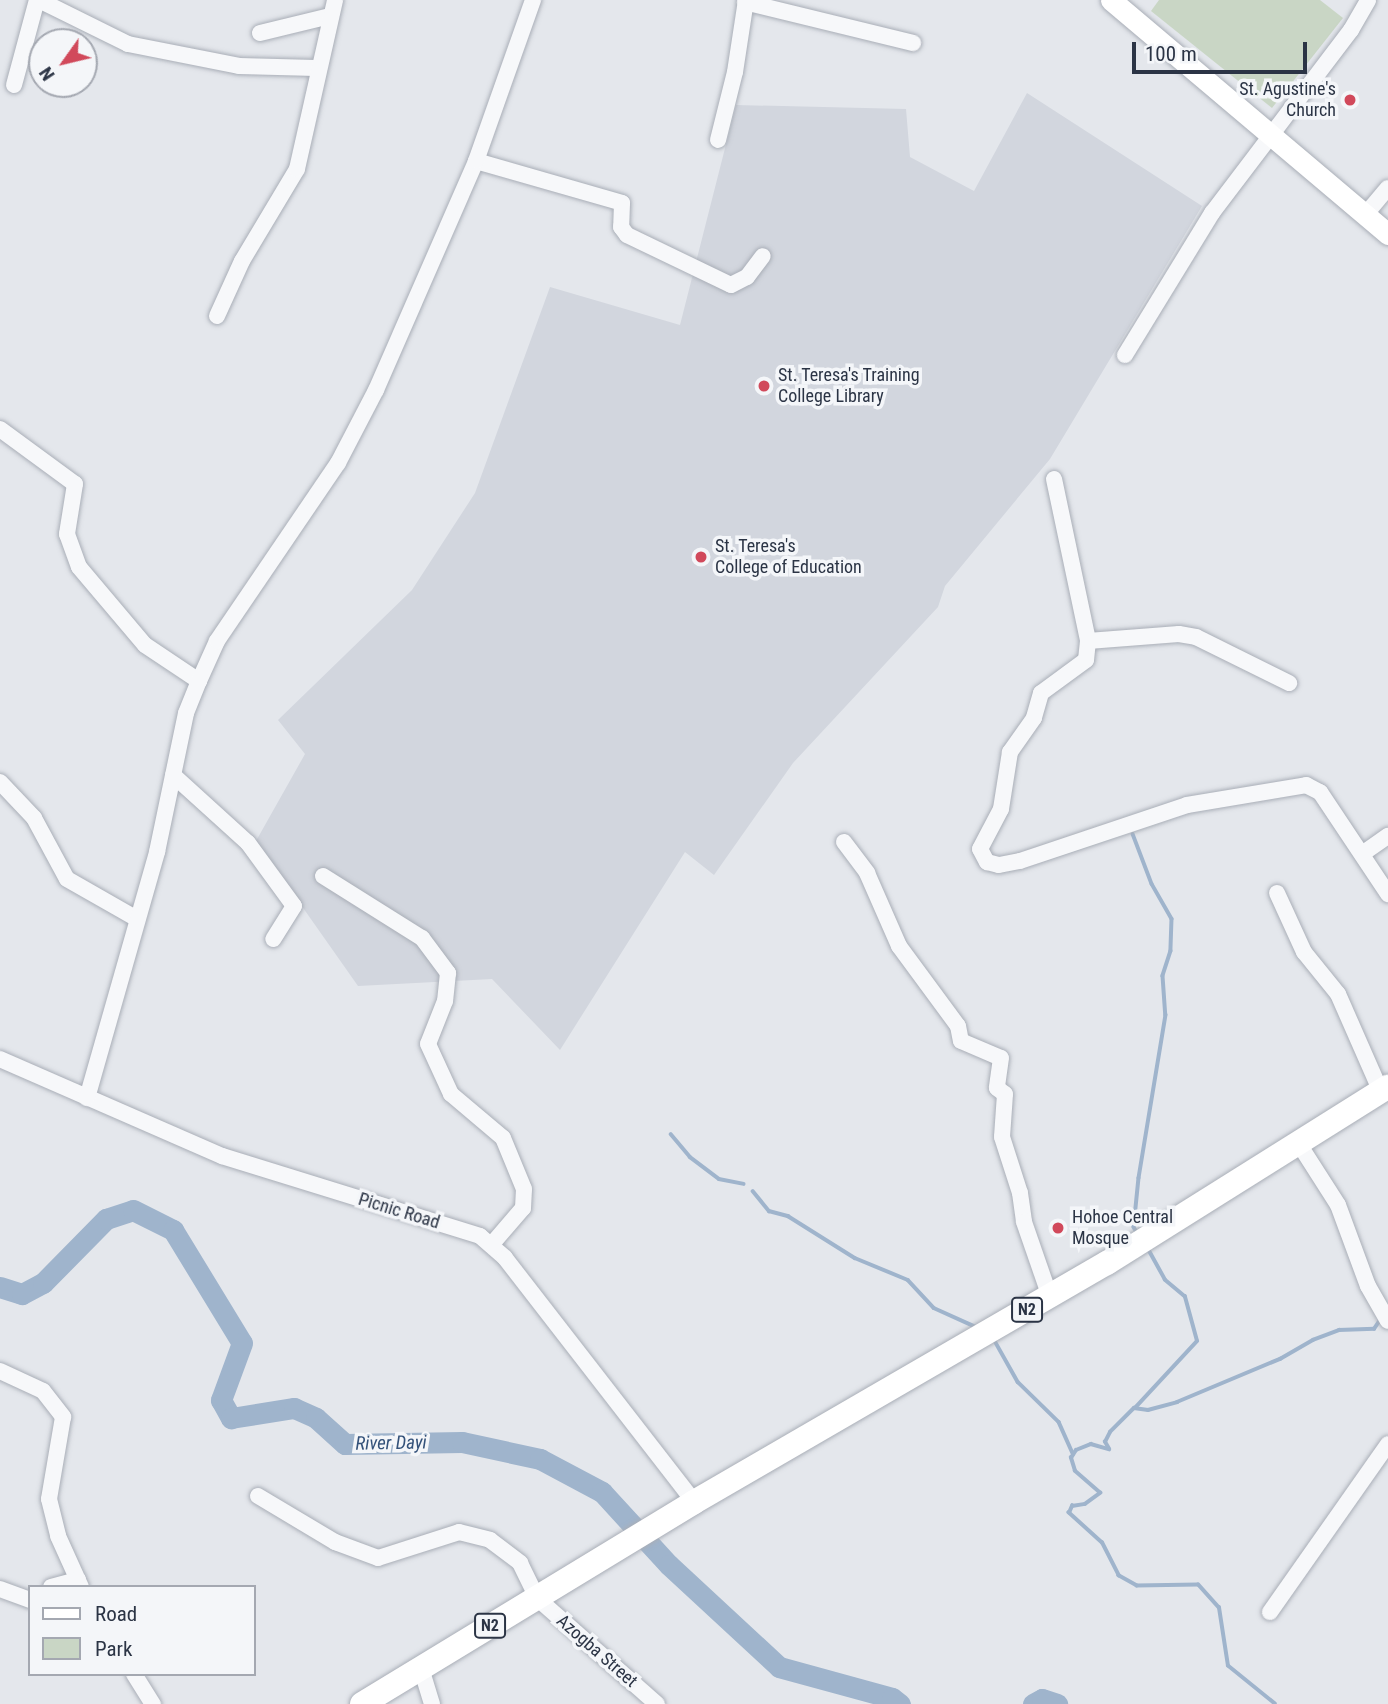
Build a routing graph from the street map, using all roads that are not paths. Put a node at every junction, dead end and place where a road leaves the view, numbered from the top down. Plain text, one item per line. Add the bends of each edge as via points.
1 (38, 0) edge
2 (533, 0) edge
3 (1111, 0) edge
4 (1368, 0) edge
5 (746, 1) edge
6 (333, 8) edge
7 (260, 33) dead end
8 (913, 43) dead end
9 (316, 68) junction
10 (15, 85) dead end
11 (1272, 137) junction
12 (718, 140) dead end
13 (476, 161) junction
14 (1388, 188) edge
15 (1365, 215) junction
16 (1388, 234) edge
17 (764, 256) dead end
18 (216, 316) dead end
19 (1125, 355) dead end
20 (0, 429) edge
21 (1054, 479) dead end
22 (1087, 641) junction
23 (199, 681) junction
24 (1289, 683) dead end
25 (173, 775) junction
26 (0, 782) edge
27 (1388, 836) edge
28 (845, 842) dead end
29 (1362, 854) junction
30 (323, 876) dead end
31 (1277, 894) dead end
32 (1388, 894) edge
33 (137, 919) junction
34 (272, 939) dead end
35 (0, 1059) edge
36 (1384, 1089) edge
37 (87, 1098) junction
38 (1299, 1144) junction
39 (492, 1244) junction
40 (1050, 1297) junction
41 (1388, 1321) edge
42 (0, 1371) edge
43 (1388, 1444) edge
44 (258, 1496) dead end
45 (694, 1502) junction
46 (79, 1584) edge
47 (0, 1589) edge
48 (537, 1598) junction
49 (28, 1599) edge
50 (1270, 1612) dead end
51 (421, 1668) junction
52 (135, 1676) edge
53 (153, 1704) edge
54 (362, 1704) edge
55 (432, 1704) edge
56 (657, 1704) edge

1 - 9 street via 128,44 239,66
1 - 10 street
2 - 13 street
3 - 11 main road
4 - 11 street via 1352,30
5 - 8 street
5 - 12 street
6 - 7 street
6 - 9 street
9 - 18 street via 297,169 242,261
11 - 15 main road
11 - 19 street via 1212,213
13 - 17 street via 622,203 621,227 627,235 731,285 747,277
13 - 23 street via 351,439 217,641
14 - 15 street
15 - 16 main road
20 - 23 street via 75,484 67,534 79,567 145,645
21 - 22 street
22 - 24 street via 1180,634 1196,637
22 - 29 street via 1082,666 1041,693 1034,718 1010,752 1002,809 980,849 987,862 1020,861 1187,804 1306,785 1320,792
23 - 25 street
25 - 33 street
25 - 34 street via 240,834 294,906
26 - 33 street via 34,818 67,879
27 - 29 street
28 - 40 street via 867,873 899,946 958,1026 961,1041 1001,1058 997,1088 1005,1094 1002,1137
29 - 32 street
30 - 39 street via 422,938 448,973 445,1001 428,1044 451,1094 503,1138 524,1189 523,1208
31 - 36 street via 1304,952 1338,994
33 - 37 street
35 - 37 street, Picnic Road
36 - 38 highway, N2
37 - 39 street, Picnic Road via 222,1156 480,1236
38 - 40 highway, N2
38 - 41 street via 1338,1205 1374,1301
39 - 45 street, Picnic Road
40 - 45 highway, N2
42 - 46 street via 43,1391 63,1417 49,1499 58,1536
43 - 50 street
44 - 48 street via 346,1548 378,1558 459,1532 490,1540 520,1563
45 - 48 highway, N2
47 - 49 street
48 - 51 highway, N2
48 - 56 street, Azogba Street
51 - 54 highway, N2
51 - 55 street
52 - 53 street

